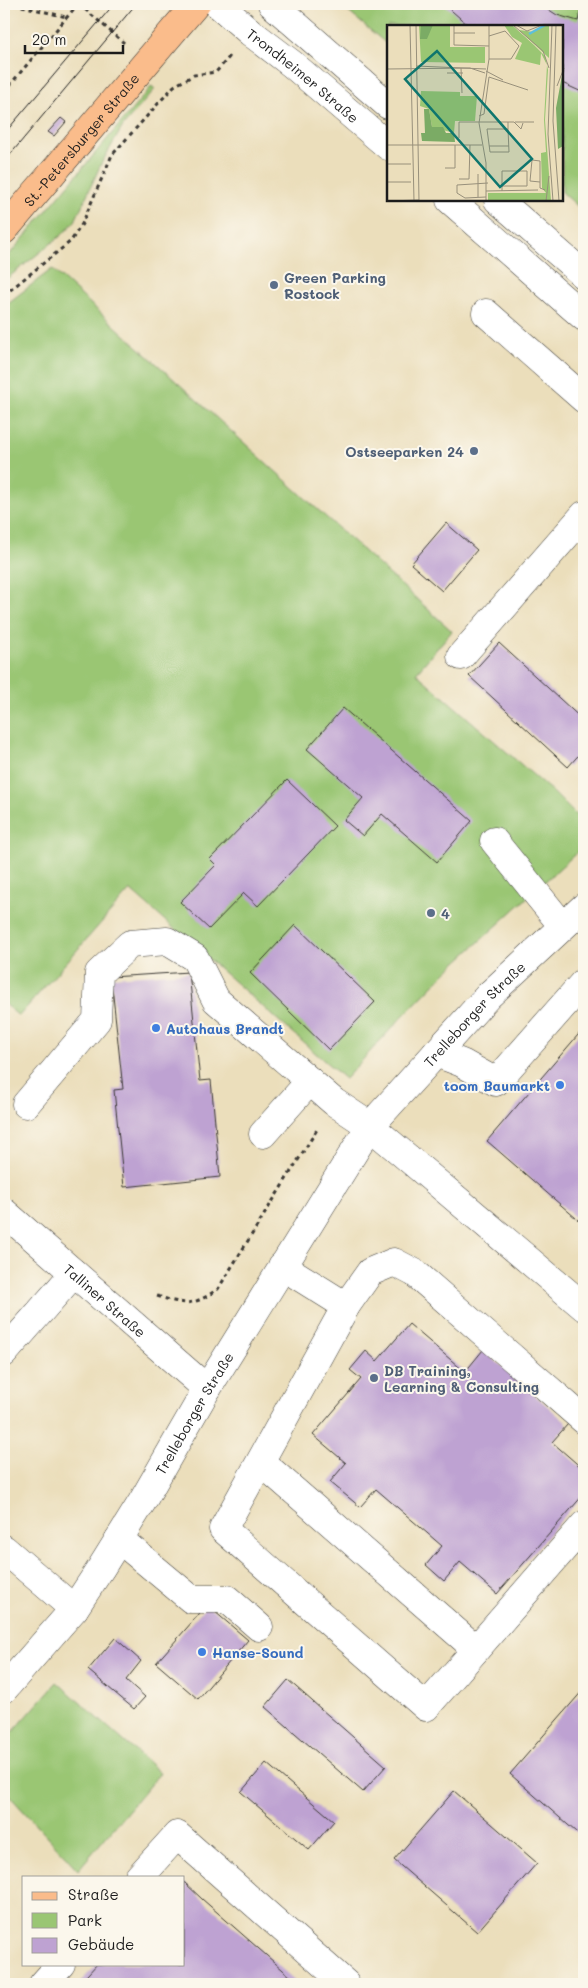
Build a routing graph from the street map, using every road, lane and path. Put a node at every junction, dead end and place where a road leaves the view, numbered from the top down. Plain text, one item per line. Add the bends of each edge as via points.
1 (14, 4) edge
2 (78, 4) edge
3 (196, 4) edge
4 (218, 4) edge
5 (272, 4) edge
6 (66, 17) junction
7 (129, 47) dead end
8 (216, 72) dead end
9 (4, 92) edge
10 (387, 104) edge
11 (387, 145) edge
12 (451, 201) edge
13 (499, 201) edge
14 (4, 230) edge
15 (556, 250) junction
16 (535, 275) junction
17 (584, 275) edge
18 (4, 295) edge
19 (486, 313) dead end
20 (584, 317) edge
21 (584, 399) edge
22 (584, 515) edge
23 (461, 656) dead end
24 (494, 841) dead end
25 (584, 907) edge
26 (562, 926) junction
27 (584, 982) edge
28 (436, 1053) junction
29 (310, 1081) junction
30 (334, 1102) junction
31 (26, 1104) dead end
32 (370, 1126) junction
33 (263, 1134) dead end
34 (4, 1212) edge
35 (282, 1266) junction
36 (74, 1272) junction
37 (156, 1296) dead end
38 (346, 1306) junction
39 (584, 1307) edge
40 (4, 1353) edge
41 (207, 1389) junction
42 (584, 1420) edge
43 (261, 1462) junction
44 (584, 1524) edge
45 (119, 1539) junction
46 (4, 1549) edge
47 (74, 1609) junction
48 (259, 1627) dead end
49 (476, 1648) junction
50 (4, 1689) edge
51 (140, 1876) edge
52 (59, 1966) edge
53 (43, 1984) edge
54 (346, 1984) edge

1 - 6 path
2 - 6 path
2 - 7 path
3 - 14 main road, St.-Petersburger Straße
4 - 11 street, Trondheimer Straße
5 - 10 street
6 - 9 path
8 - 18 path via 194,75 174,86 112,155 82,224 71,241
12 - 16 street
13 - 15 street
15 - 16 street
15 - 17 street
16 - 20 street
19 - 21 street
22 - 23 street
24 - 26 street
25 - 26 street, Trelleborger Straße
26 - 28 street, Trelleborger Straße via 488,996
27 - 28 street via 496,1082
28 - 32 street, Trelleborger Straße
29 - 30 street
29 - 31 street via 216,1000 195,958 167,941 130,944 99,973 97,1020
29 - 33 street
30 - 32 street
30 - 37 path via 218,1289 201,1301 181,1304
32 - 35 street, Trelleborger Straße
32 - 39 street
34 - 36 street, Talliner Straße
35 - 38 street
35 - 41 street, Trelleborger Straße
36 - 40 street
36 - 41 street, Talliner Straße
38 - 42 street via 370,1272 394,1262 415,1273
38 - 43 street
41 - 45 street, Trelleborger Straße
43 - 49 street
43 - 49 street via 223,1529 426,1707
44 - 49 street
45 - 47 street, Trelleborger Straße
45 - 48 street via 191,1598 227,1599
46 - 47 street
47 - 50 street, Trelleborger Straße
51 - 54 street via 177,1835
52 - 53 street

